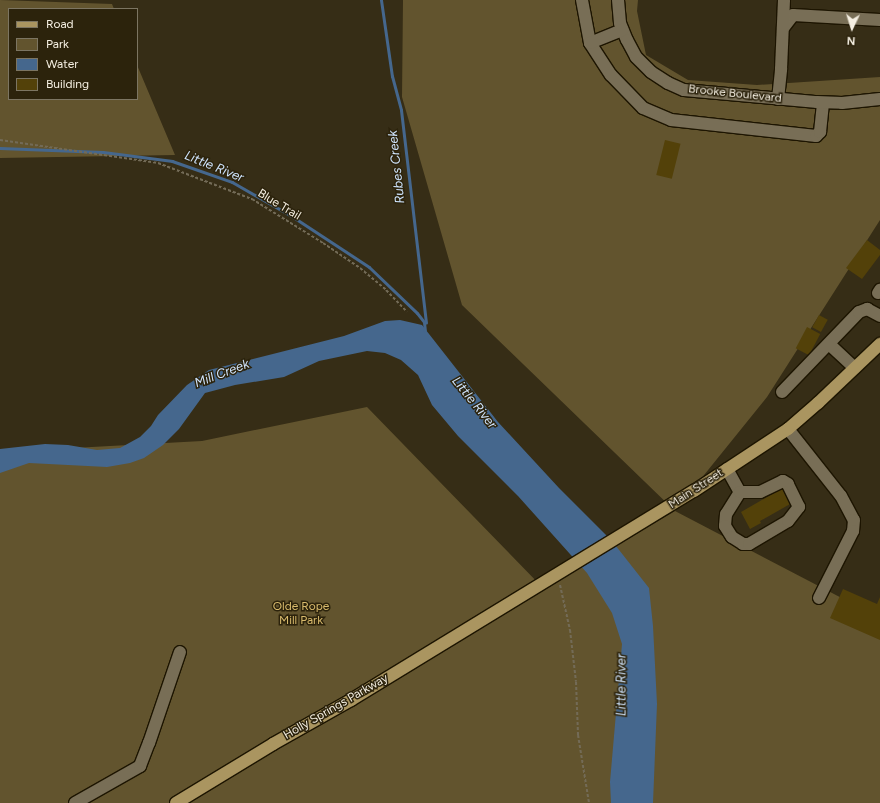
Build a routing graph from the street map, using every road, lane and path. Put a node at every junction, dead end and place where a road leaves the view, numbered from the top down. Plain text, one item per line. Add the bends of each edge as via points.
1 (582, 0) edge
2 (618, 0) edge
3 (784, 0) edge
4 (880, 20) edge
5 (784, 27) junction
6 (623, 30) junction
7 (590, 44) junction
8 (778, 99) junction
9 (880, 99) edge
10 (823, 103) junction
11 (0, 140) edge
12 (407, 312) dead end
13 (880, 316) edge
14 (829, 344) junction
15 (880, 344) edge
16 (855, 368) junction
17 (782, 392) dead end
18 (788, 429) junction
19 (727, 469) junction
20 (740, 492) junction
21 (560, 584) dead end
22 (819, 598) dead end
23 (495, 611) joint
24 (180, 652) dead end
25 (75, 803) edge
26 (176, 803) edge
27 (589, 803) edge

1 - 7 street
2 - 6 street, Brooke Boulevard
3 - 5 street
4 - 5 street via 793,16
5 - 8 street
6 - 7 street
6 - 8 street, Brooke Boulevard via 636,57 651,72 668,83 684,90
7 - 10 street via 612,75 642,108 670,120 816,136 820,132
8 - 10 street, Brooke Boulevard
9 - 10 street, Brooke Boulevard
11 - 12 path, Blue Trail via 158,163 252,199 360,268
13 - 14 street via 867,309 859,312
14 - 16 street
14 - 17 street
15 - 16 main road, Main Street
16 - 18 main road, Main Street
18 - 19 main road, Main Street
18 - 22 street via 841,496 854,520 853,531
19 - 20 street
19 - 23 main road, Main Street via 668,508
20 - 20 street via 726,514 725,526 732,537 743,544 749,544 788,521 799,507 788,484 783,481 760,492
21 - 27 path via 570,630 576,682 578,735
23 - 26 main road, Holly Springs Parkway
24 - 25 street via 140,766

